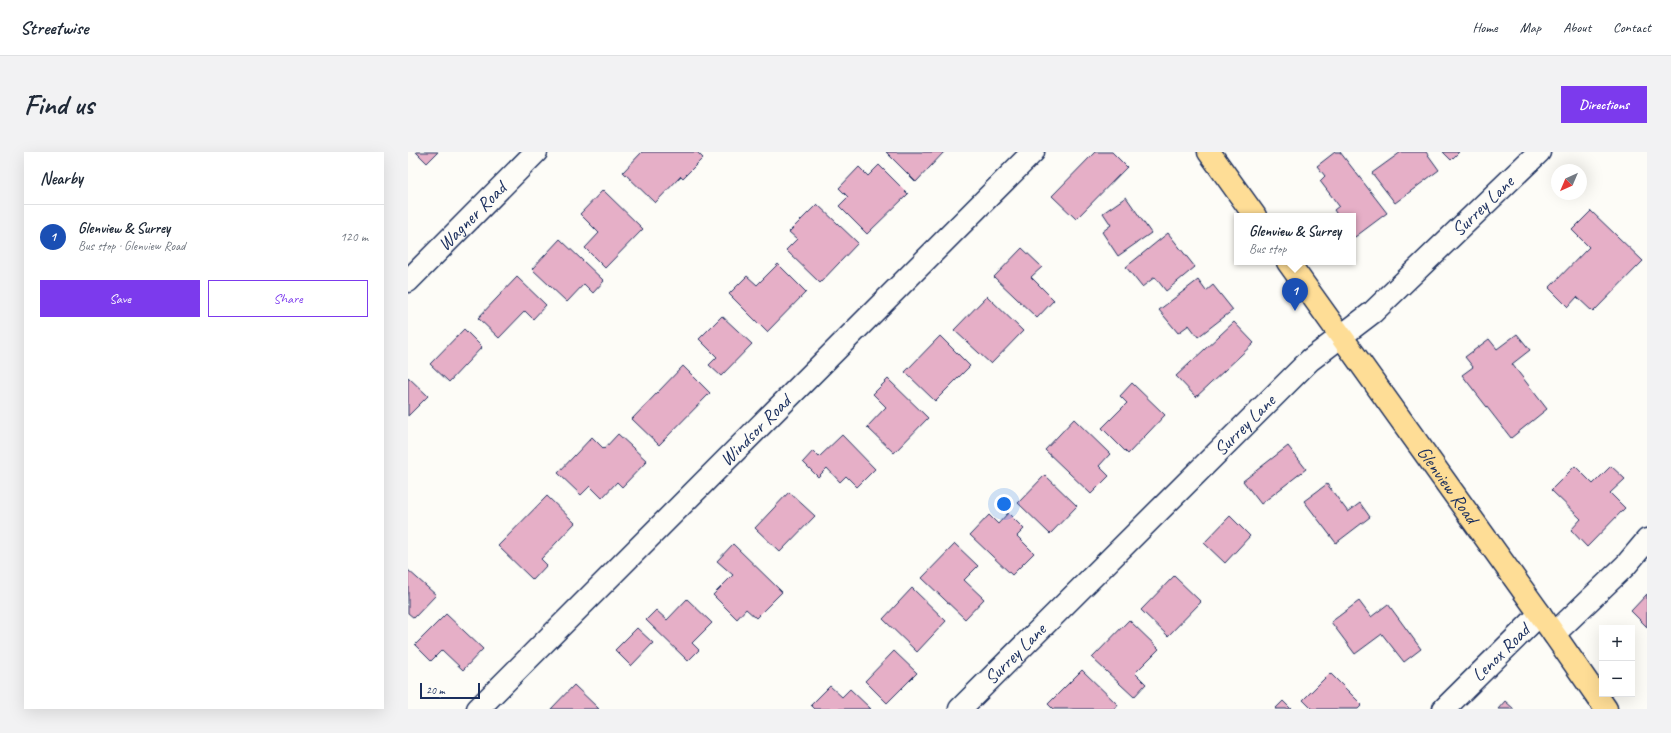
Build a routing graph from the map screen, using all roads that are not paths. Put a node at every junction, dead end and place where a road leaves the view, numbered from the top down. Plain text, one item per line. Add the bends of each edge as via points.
1 (536, 152) edge
2 (1033, 152) edge
3 (1208, 152) edge
4 (1539, 152) edge
5 (1253, 213) edge
6 (1290, 265) edge
7 (408, 281) edge
8 (1341, 336) junction
9 (1647, 540) edge
10 (1540, 614) junction
11 (1554, 634) junction
12 (478, 709) edge
13 (960, 709) edge
14 (1444, 709) edge
15 (1606, 709) edge

1 - 7 street, Wagner Road
2 - 12 street, Windsor Road
3 - 5 main road
4 - 8 street, Surrey Lane via 1373,312
6 - 8 main road, Glenview Road
8 - 10 main road, Glenview Road
8 - 13 street, Surrey Lane via 1310,360
9 - 11 street via 1626,565
10 - 11 main road, Glenview Road
10 - 14 street, Lenox Road
11 - 15 main road, Glenview Road

